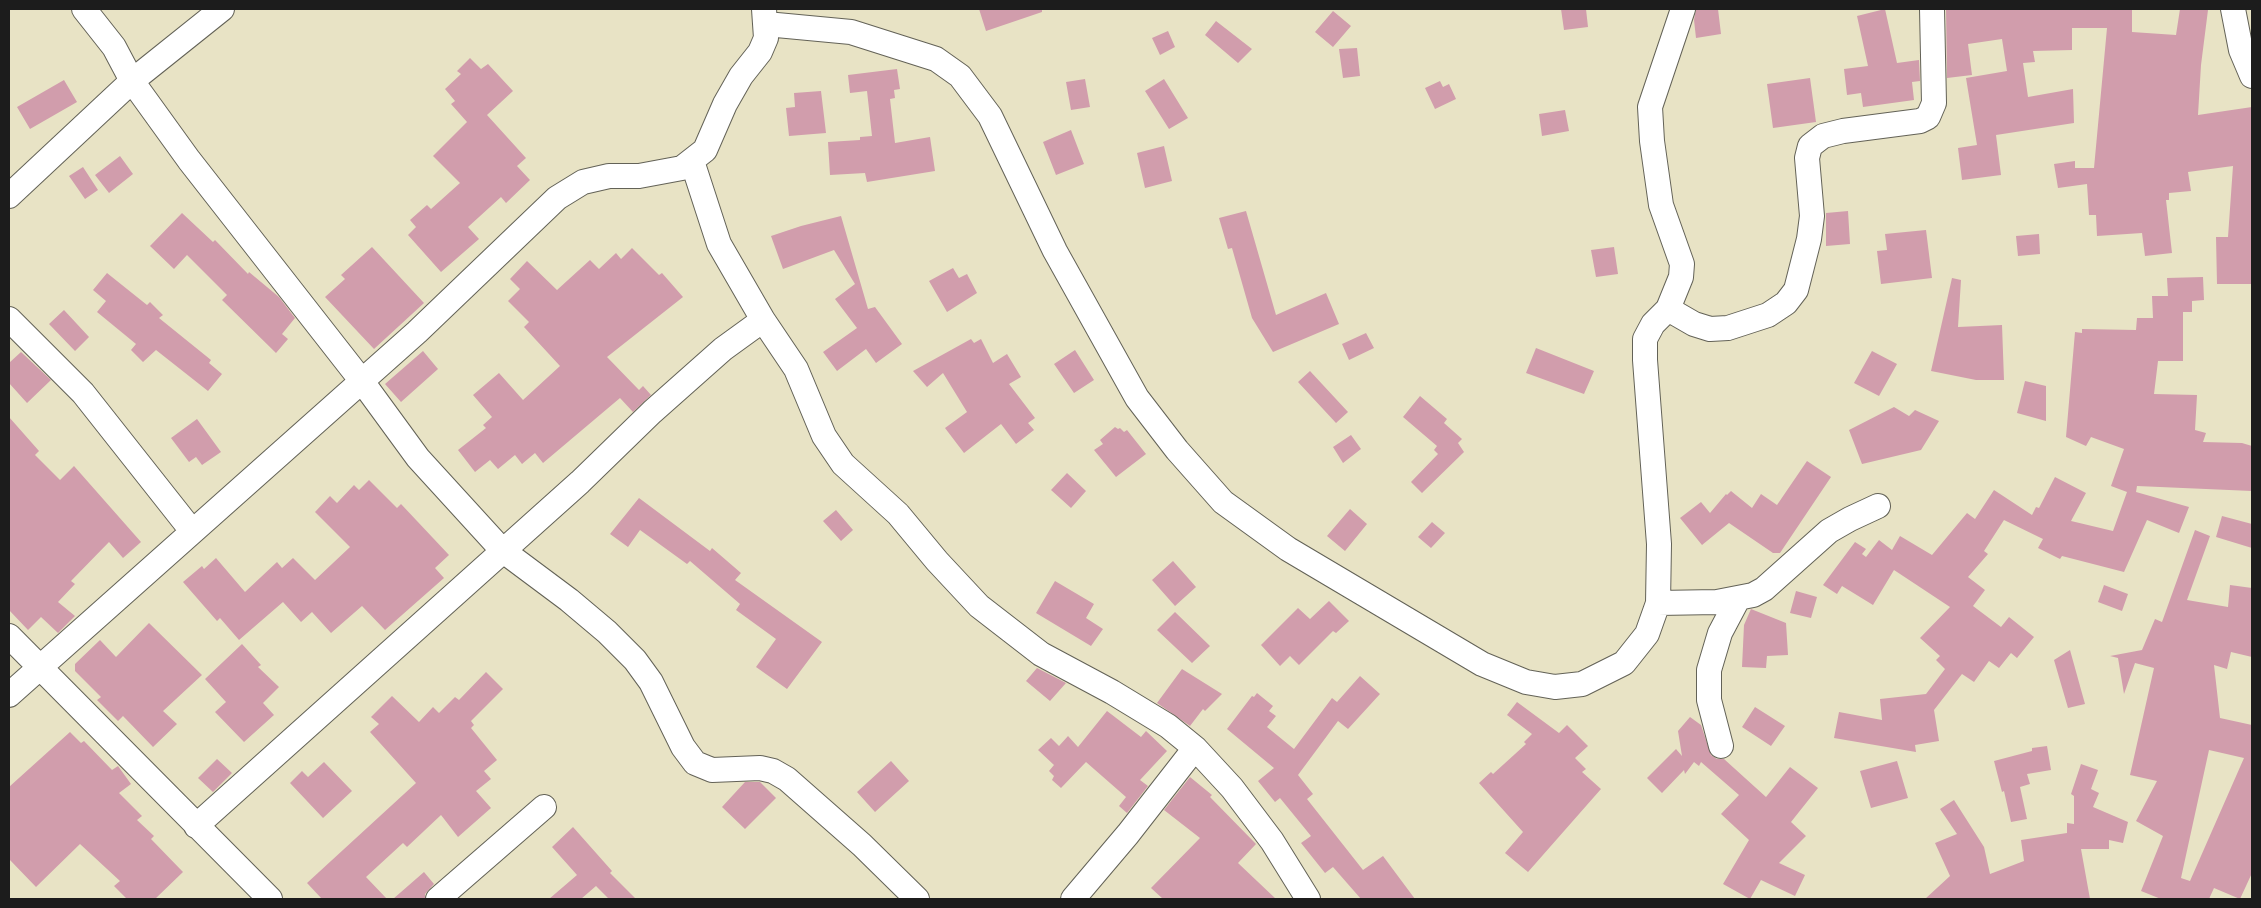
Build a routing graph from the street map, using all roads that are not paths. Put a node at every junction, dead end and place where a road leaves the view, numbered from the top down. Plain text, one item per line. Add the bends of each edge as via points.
1 (84, 9) edge
2 (222, 9) edge
3 (1683, 9) edge
4 (1932, 9) edge
5 (2233, 9) edge
6 (765, 16) edge
7 (2252, 76) edge
8 (132, 81) junction
9 (692, 161) junction
10 (9, 196) edge
11 (1668, 309) junction
12 (9, 319) edge
13 (763, 320) junction
14 (360, 380) junction
15 (1878, 506) dead end
16 (192, 531) junction
17 (502, 550) junction
18 (1738, 599) junction
19 (1658, 603) junction
20 (9, 636) edge
21 (38, 668) junction
22 (9, 695) edge
23 (1722, 746) dead end
24 (1195, 748) junction
25 (544, 807) dead end
26 (196, 826) junction
27 (270, 899) edge
28 (438, 899) edge
29 (917, 899) edge
30 (1073, 899) edge
31 (1308, 899) edge

1 - 8 street via 114,47
2 - 8 street
3 - 11 street via 1650,108 1661,205 1682,264 1681,277
4 - 11 street via 1934,103 1928,117 1920,121 1843,131 1823,136 1810,146 1807,158 1812,216 1810,239 1796,290 1786,303 1768,315 1719,329 1694,324
5 - 7 street via 2241,50
6 - 9 street via 766,38 760,52 729,97 705,150
6 - 19 street via 851,32 936,59 960,76 990,116 1055,251 1137,398 1223,502 1288,549 1482,664 1526,682 1555,686 1582,684 1624,663 1647,634
8 - 10 street
8 - 14 street via 234,219
9 - 13 street via 719,244
9 - 14 street via 668,172 609,176 583,182 557,198 417,332
11 - 19 street via 1653,324 1645,339 1659,544
12 - 16 street via 83,393
13 - 17 street via 723,349
13 - 24 street via 796,369 824,436 843,464 898,514 979,606 1041,654 1160,721
14 - 16 street
14 - 17 street via 418,458
15 - 18 street via 1829,531 1764,589
16 - 21 street
17 - 26 street
17 - 29 street via 569,600 635,660 651,682 695,763 712,770 760,768 787,779 856,839
18 - 19 street
18 - 23 street via 1720,633 1709,670 1709,700
20 - 21 street
21 - 22 street
21 - 26 street
24 - 30 street
24 - 31 street via 1232,788 1272,841
25 - 28 street
26 - 27 street

